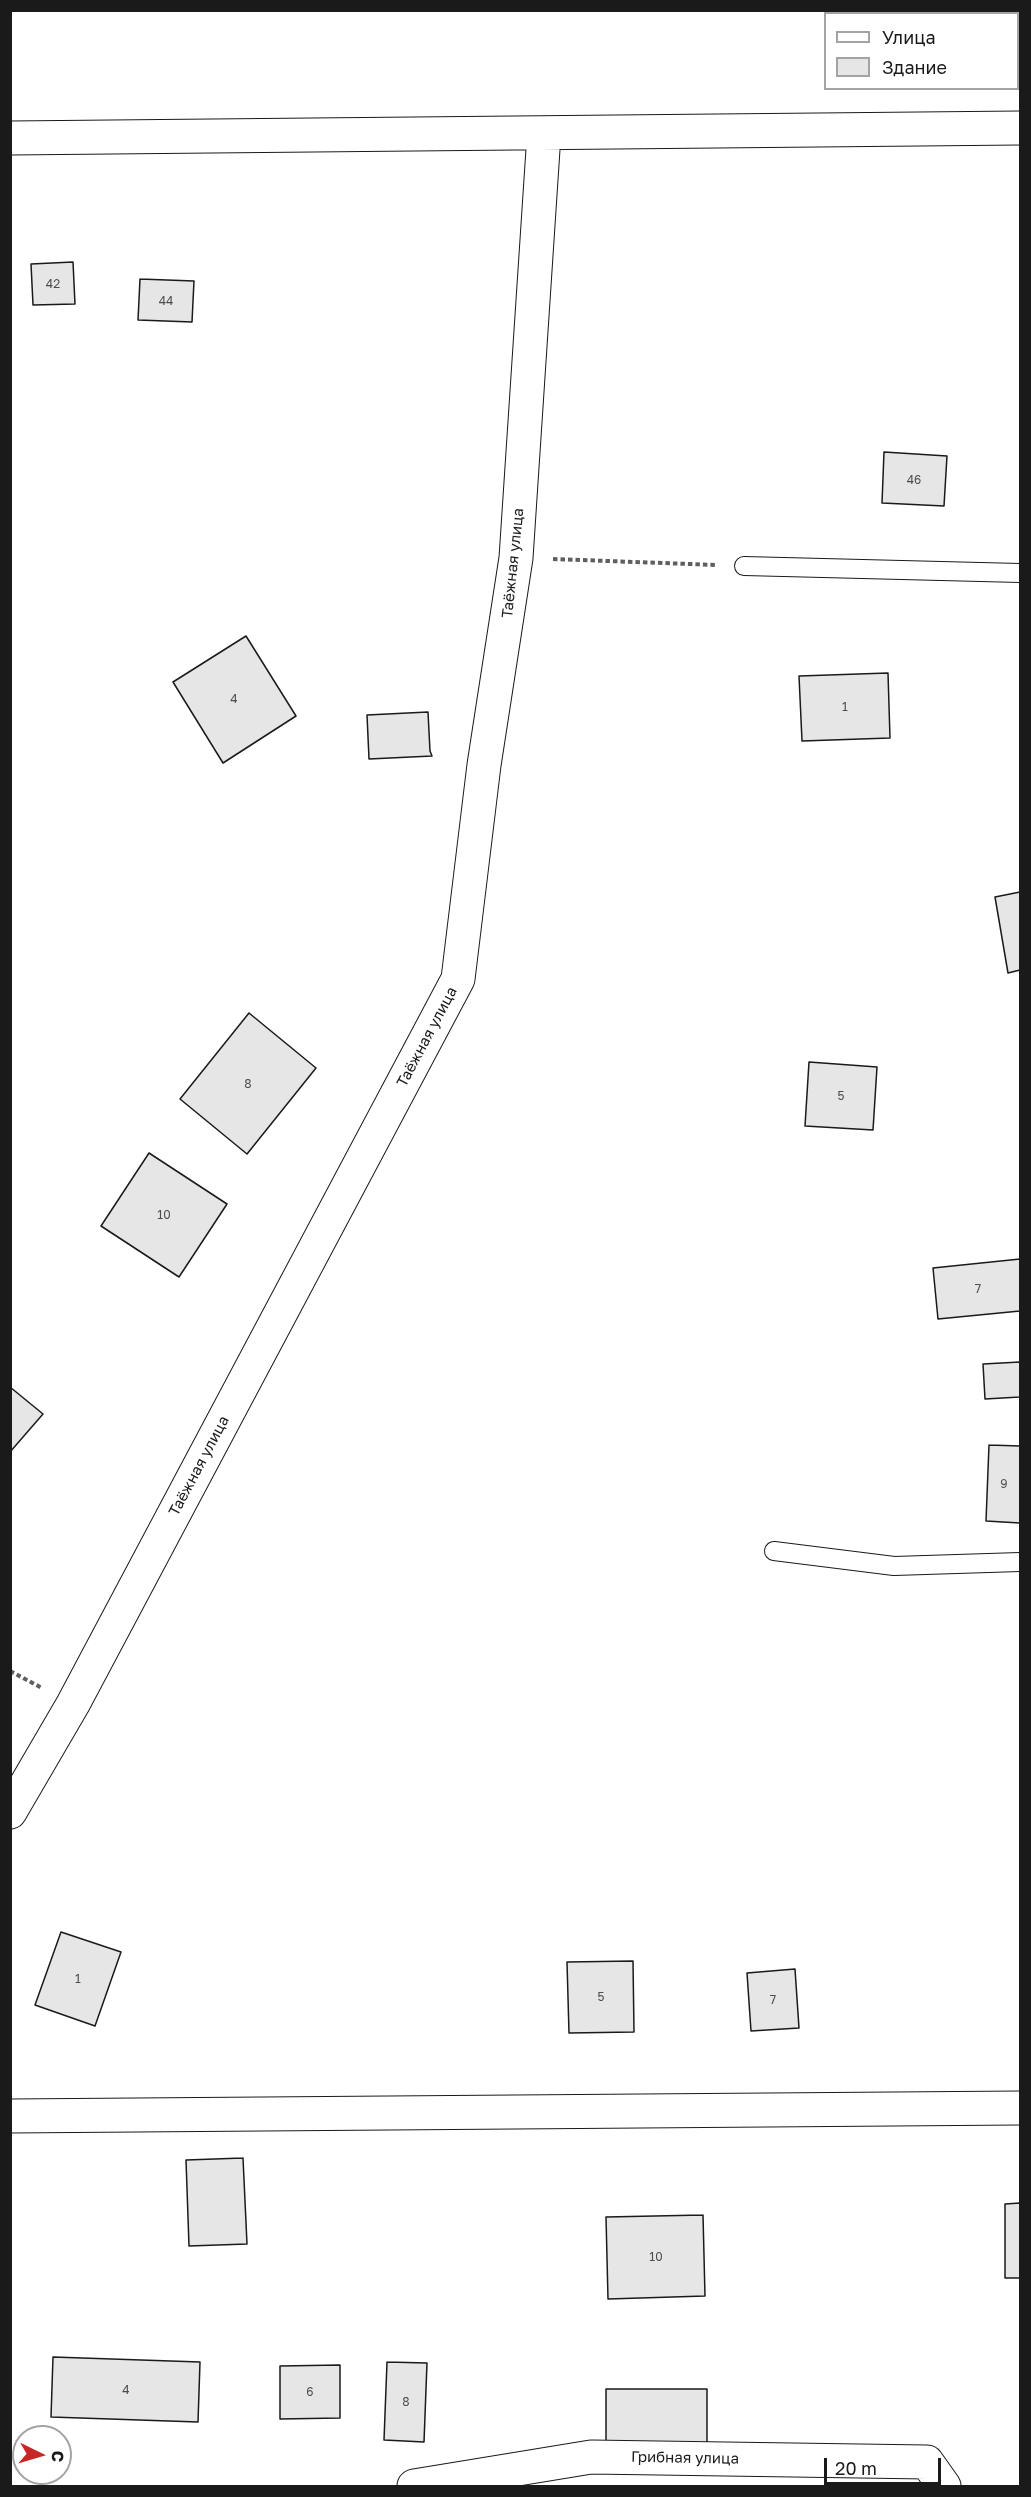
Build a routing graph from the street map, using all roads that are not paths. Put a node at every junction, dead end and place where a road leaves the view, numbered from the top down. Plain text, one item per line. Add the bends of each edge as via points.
1 (1020, 128) edge
2 (544, 134) junction
3 (10, 138) edge
4 (744, 566) road end
5 (1020, 573) edge
6 (774, 1551) dead end
7 (1020, 1562) edge
8 (10, 1812) edge
9 (1020, 2108) edge
10 (10, 2116) edge
11 (414, 2487) edge
12 (944, 2487) edge

1 - 2 street
2 - 3 street
2 - 8 street, Таёжная улица via 516,558 484,765 459,979 78,1694
4 - 5 lane
6 - 7 lane via 894,1566
9 - 10 street
11 - 12 street, Грибная улица via 591,2457 927,2462

